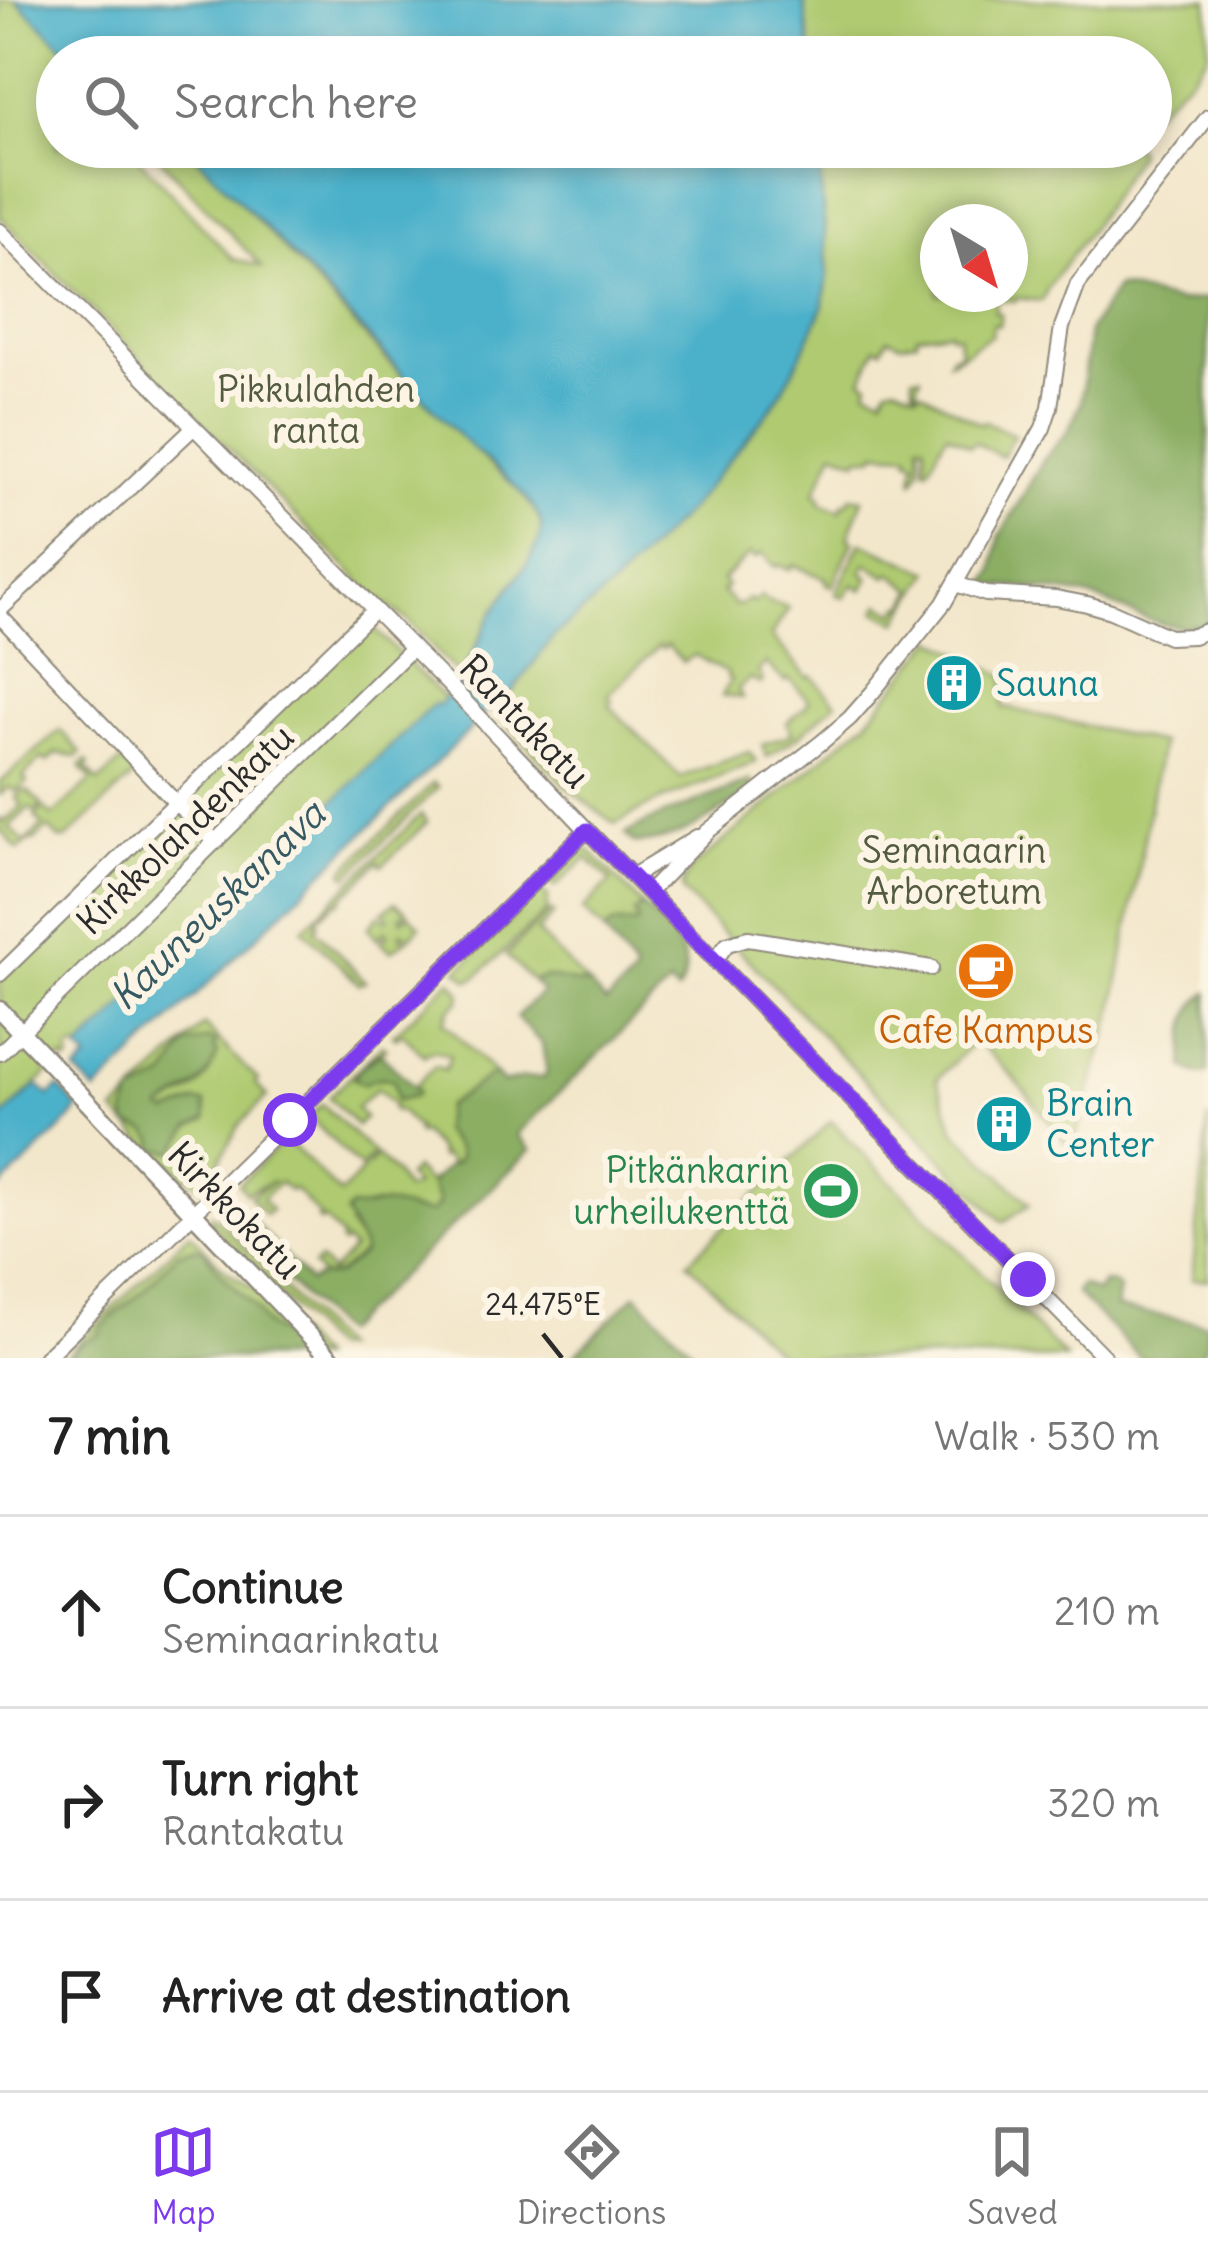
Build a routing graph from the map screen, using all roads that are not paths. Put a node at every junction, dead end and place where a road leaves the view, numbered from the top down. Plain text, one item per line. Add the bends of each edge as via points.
1 (1208, 118) edge
2 (1172, 163) edge
3 (1168, 168) edge
4 (0, 232) edge
5 (194, 428) junction
6 (956, 584) junction
7 (373, 610) junction
8 (0, 613) edge
9 (1208, 630) edge
10 (412, 649) junction
11 (176, 803) junction
12 (587, 830) junction
13 (707, 832) junction
14 (216, 842) junction
15 (633, 876) junction
16 (649, 892) junction
17 (716, 960) junction
18 (931, 968) dead end
19 (0, 974) edge
20 (0, 1010) edge
21 (21, 1032) junction
22 (0, 1053) edge
23 (193, 1214) junction
24 (45, 1358) edge
25 (331, 1358) edge
26 (1105, 1358) edge

1 - 2 street
3 - 6 street via 1078,284 1043,428
4 - 5 street, Rantakatu
5 - 7 street, Rantakatu
5 - 8 street
6 - 9 street via 1087,604 1169,637
6 - 13 street via 850,718
7 - 10 street, Rantakatu
7 - 11 street
8 - 11 street
10 - 12 street, Rantakatu
10 - 14 street, Kirkkolahdenkatu
11 - 14 street
11 - 19 street
12 - 15 street, Rantakatu
12 - 23 street
13 - 15 street
13 - 16 street
14 - 21 street, Kirkkolahdenkatu
15 - 16 street, Rantakatu
16 - 17 street, Rantakatu
17 - 18 street via 728,944 748,938
17 - 26 street, Rantakatu
20 - 21 street
21 - 22 street, Kirkkolahdenkatu
21 - 23 street, Kirkkokatu
23 - 24 street
23 - 25 street, Kirkkokatu

